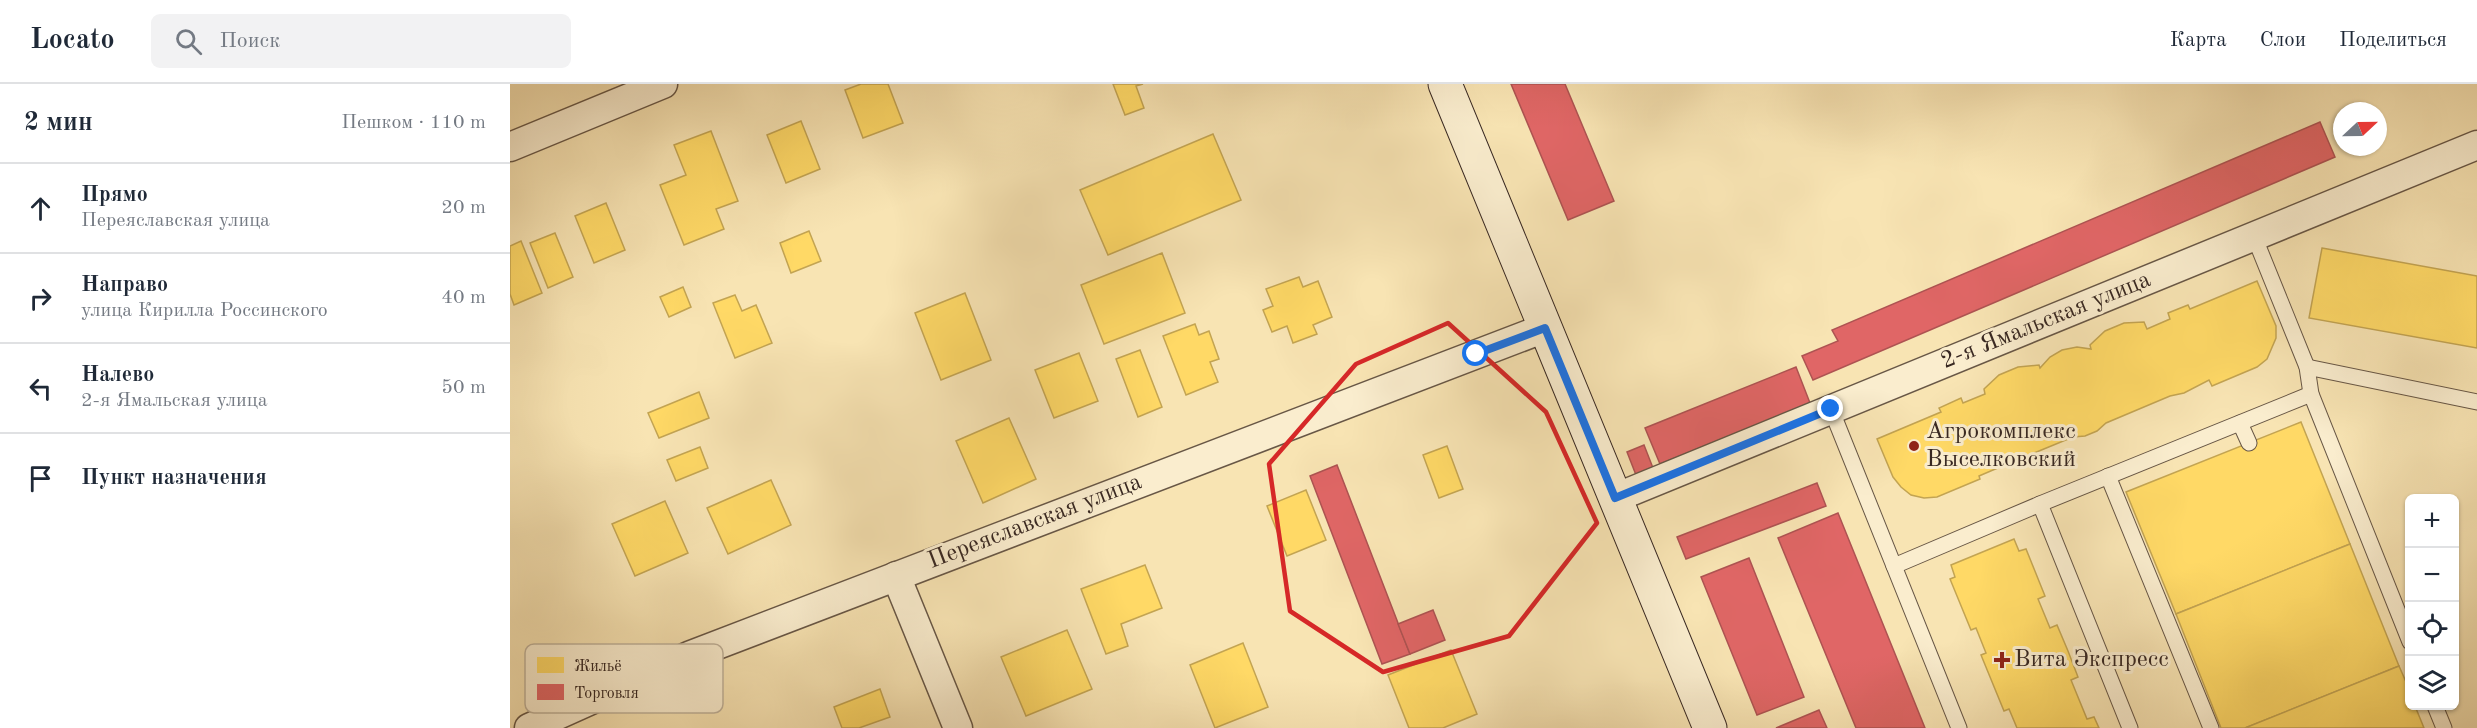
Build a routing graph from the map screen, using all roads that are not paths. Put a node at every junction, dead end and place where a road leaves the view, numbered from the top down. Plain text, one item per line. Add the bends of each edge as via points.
1 (663, 84) edge
2 (1445, 84) edge
3 (2477, 145) edge
4 (510, 147) edge
5 (2254, 236) junction
6 (1545, 328) junction
7 (2307, 367) junction
8 (2311, 394) junction
9 (2477, 402) edge
10 (1831, 409) junction
11 (2240, 423) junction
12 (2249, 443) dead end
13 (2108, 476) junction
14 (1615, 498) junction
15 (2040, 504) junction
16 (1894, 566) junction
17 (896, 576) junction
18 (2405, 632) edge
19 (720, 644) edge
20 (2437, 710) edge
21 (563, 713) edge
22 (530, 728) edge
23 (958, 728) edge
24 (1710, 728) edge
25 (1959, 728) edge
26 (2130, 728) edge
27 (2211, 728) edge
28 (2444, 728) edge

1 - 4 street
2 - 6 main road
3 - 5 street, 2-я Ямальская улица
5 - 7 lane
5 - 10 street, 2-я Ямальская улица
6 - 14 main road
6 - 17 street, Переяславская улица
7 - 8 lane
7 - 9 lane
8 - 11 lane
8 - 18 lane
10 - 14 street, 2-я Ямальская улица
10 - 16 lane
11 - 12 lane
11 - 13 lane
13 - 15 lane
13 - 27 lane
14 - 24 main road
15 - 16 lane
15 - 26 lane
16 - 25 lane
17 - 19 street, Переяславская улица
17 - 23 street
20 - 28 lane
21 - 22 street, Переяславская улица

